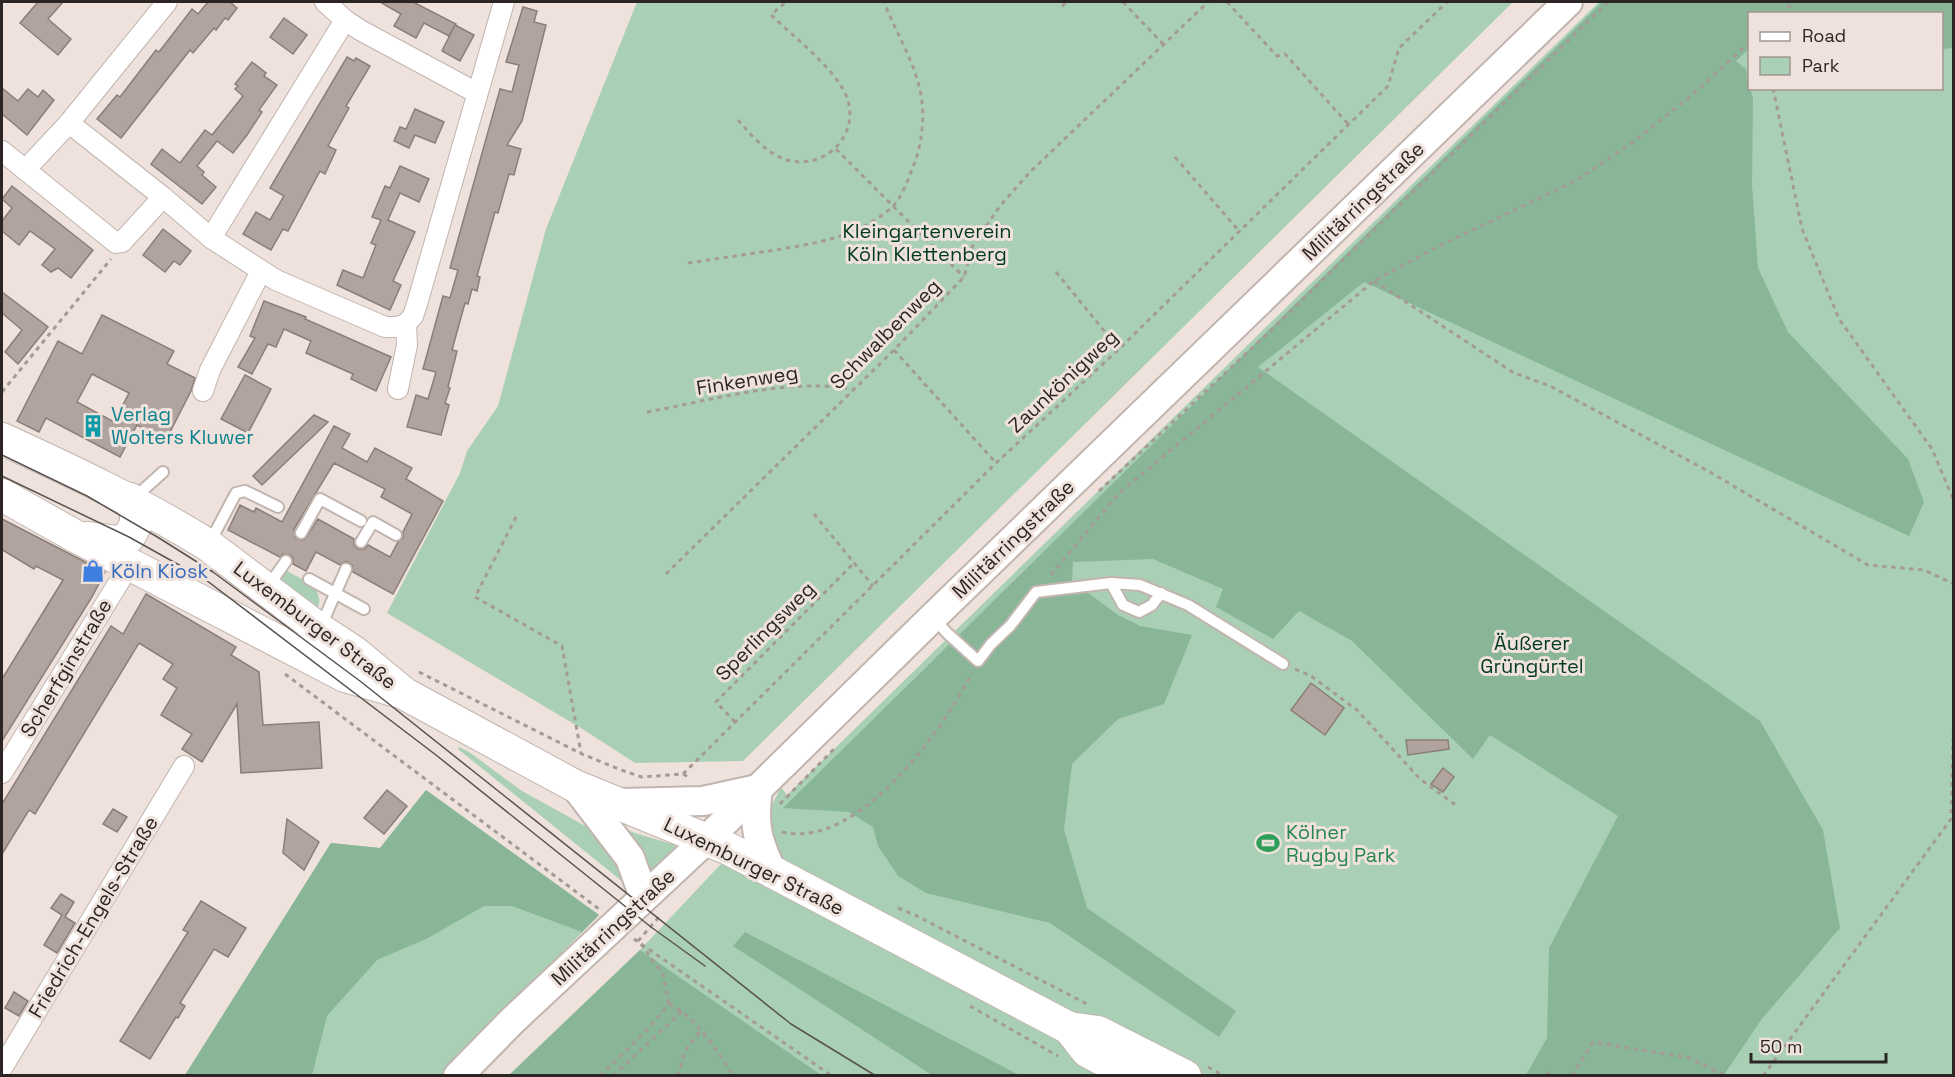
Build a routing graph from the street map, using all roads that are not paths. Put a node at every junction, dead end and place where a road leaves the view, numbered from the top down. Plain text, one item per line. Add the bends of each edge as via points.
1 (167, 2) edge
2 (325, 2) edge
3 (504, 2) edge
4 (1568, 2) edge
5 (345, 20) junction
6 (477, 93) junction
7 (69, 123) junction
8 (2, 151) edge
9 (25, 170) junction
10 (163, 197) junction
11 (212, 238) junction
12 (261, 271) junction
13 (406, 324) junction
14 (398, 389) dead end
15 (203, 391) dead end
16 (2, 438) edge
17 (163, 472) dead end
18 (2, 495) edge
19 (133, 501) junction
20 (278, 507) dead end
21 (361, 521) dead end
22 (301, 532) dead end
23 (75, 536) junction
24 (396, 536) dead end
25 (362, 542) dead end
26 (208, 544) junction
27 (286, 561) dead end
28 (130, 564) junction
29 (346, 569) dead end
30 (309, 579) dead end
31 (1111, 583) junction
32 (267, 588) junction
33 (335, 593) junction
34 (1161, 593) junction
35 (364, 609) dead end
36 (933, 617) junction
37 (319, 629) junction
38 (1283, 664) road end
39 (410, 681) junction
40 (184, 766) dead end
41 (2, 773) edge
42 (575, 786) junction
43 (758, 789) junction
44 (616, 803) junction
45 (707, 839) junction
46 (772, 872) junction
47 (644, 897) junction
48 (1078, 1016) junction
49 (2, 1068) edge
50 (1194, 1070) edge
51 (458, 1076) edge
52 (1134, 1076) edge

1 - 7 street
2 - 5 street
3 - 6 street
4 - 36 main road, Militärringstraße
5 - 6 street
5 - 11 street
6 - 13 street via 417,304
7 - 9 street
7 - 10 street
8 - 9 street
9 - 10 street via 116,243 122,242
10 - 11 street
11 - 12 street
12 - 13 street via 385,327
12 - 15 street
13 - 14 street via 407,345
16 - 19 main road, Luxemburger Straße
17 - 19 lane
18 - 23 main road, Luxemburger Straße
19 - 23 main road via 136,524 129,537 118,542
19 - 26 main road, Luxemburger Straße
20 - 26 lane via 245,491 236,493
21 - 22 lane via 320,499
23 - 28 main road, Luxemburger Straße
24 - 25 lane via 373,522
26 - 32 main road, Luxemburger Straße
27 - 32 lane
28 - 39 main road, Luxemburger Straße via 345,676
28 - 41 street, Scherfginstraße
29 - 33 lane
30 - 33 lane
31 - 34 lane via 1140,585
31 - 34 lane via 1123,605 1139,612 1152,605
31 - 36 lane via 1036,592 978,661
32 - 37 main road, Luxemburger Straße
33 - 35 lane
33 - 37 lane
34 - 38 lane via 1188,605
36 - 43 main road, Militärringstraße
37 - 39 main road, Luxemburger Straße
39 - 42 main road, Luxemburger Straße
40 - 49 street, Friedrich-Engels-Straße
42 - 44 main road, Luxemburger Straße
42 - 47 main road via 630,858
43 - 44 main road via 703,801
43 - 45 main road, Militärringstraße
43 - 46 main road via 755,810 769,831 759,844
44 - 45 main road, Luxemburger Straße
45 - 46 main road, Luxemburger Straße
45 - 47 main road, Militärringstraße
46 - 48 main road, Luxemburger Straße
47 - 51 main road, Militärringstraße
48 - 50 main road, Luxemburger Straße via 1098,1032
48 - 52 main road, Luxemburger Straße via 1087,1051

